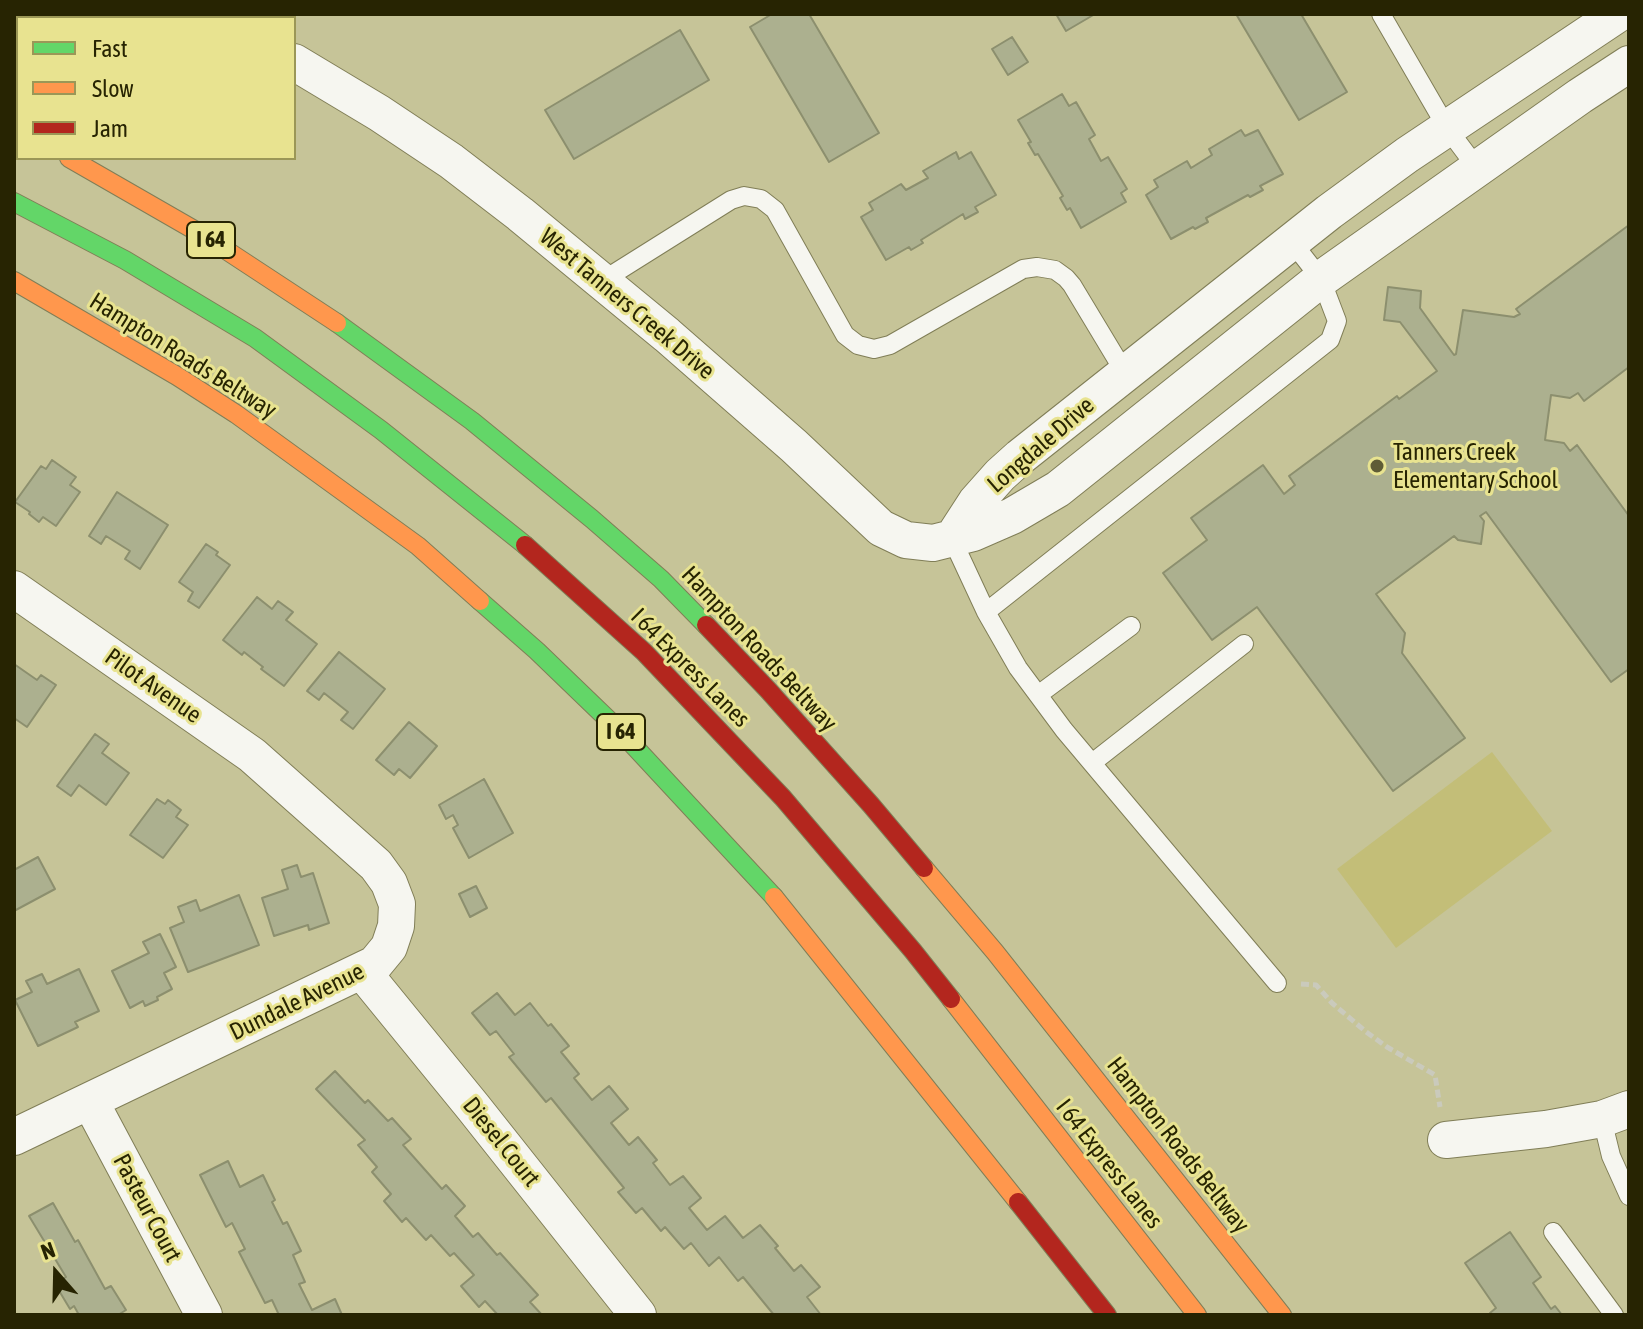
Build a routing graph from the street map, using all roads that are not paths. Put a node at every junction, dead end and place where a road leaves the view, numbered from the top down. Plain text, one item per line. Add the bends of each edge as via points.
1 (1381, 14) edge
2 (1617, 14) edge
3 (296, 63) edge
4 (1629, 64) edge
5 (1447, 128) junction
6 (72, 160) edge
7 (1477, 168) junction
8 (14, 202) edge
9 (1292, 242) junction
10 (1321, 279) junction
11 (14, 281) edge
12 (602, 281) junction
13 (1125, 373) junction
14 (952, 539) junction
15 (14, 589) edge
16 (986, 612) junction
17 (1131, 626) dead end
18 (1244, 644) dead end
19 (1038, 695) junction
20 (1092, 763) junction
21 (289, 788) joint
22 (362, 971) junction
23 (1277, 983) road end
24 (90, 1101) junction
25 (1616, 1114) edge
26 (18, 1126) edge
27 (1446, 1140) road end
28 (1629, 1196) edge
29 (1553, 1232) dead end
30 (204, 1315) edge
31 (638, 1315) edge
32 (1107, 1315) edge
33 (1197, 1315) edge
34 (1282, 1315) edge
35 (1614, 1315) edge

1 - 5 lane
2 - 5 street, Longdale Drive
3 - 12 street, West Tanners Creek Drive via 451,161
4 - 7 street, Longdale Drive
5 - 7 lane
5 - 9 street, Longdale Drive
6 - 34 highway, Hampton Roads Beltway / I 64 via 203,235 348,330 472,421 661,579 871,805
7 - 10 street, Longdale Drive
8 - 33 highway, I 64 Express Lanes via 125,260 255,338 520,540 644,652 783,798 913,951
9 - 10 lane
9 - 13 street, Longdale Drive
10 - 14 street, Longdale Drive via 1058,489 1012,516
10 - 16 lane via 1337,321 1330,340
11 - 32 highway, Hampton Roads Beltway / I 64 via 236,414 418,546 548,661 772,895
12 - 13 lane via 744,196 761,199 775,210 845,335 858,345 890,345 1023,269 1037,267 1055,270 1072,285
12 - 14 street, West Tanners Creek Drive via 881,528 906,540
13 - 14 street, Longdale Drive via 1000,475
14 - 16 lane
15 - 21 street, Pilot Avenue via 252,755
16 - 19 lane
17 - 19 lane
18 - 20 lane
19 - 20 lane
20 - 23 lane
21 - 22 street, Dundale Avenue via 376,865 389,883 397,904 396,926 389,947
22 - 24 street, Dundale Avenue
22 - 31 street, Diesel Court
24 - 26 street, Dundale Avenue
24 - 30 street, Pasteur Court
25 - 27 street via 1546,1129
25 - 28 lane via 1611,1156
29 - 35 lane

